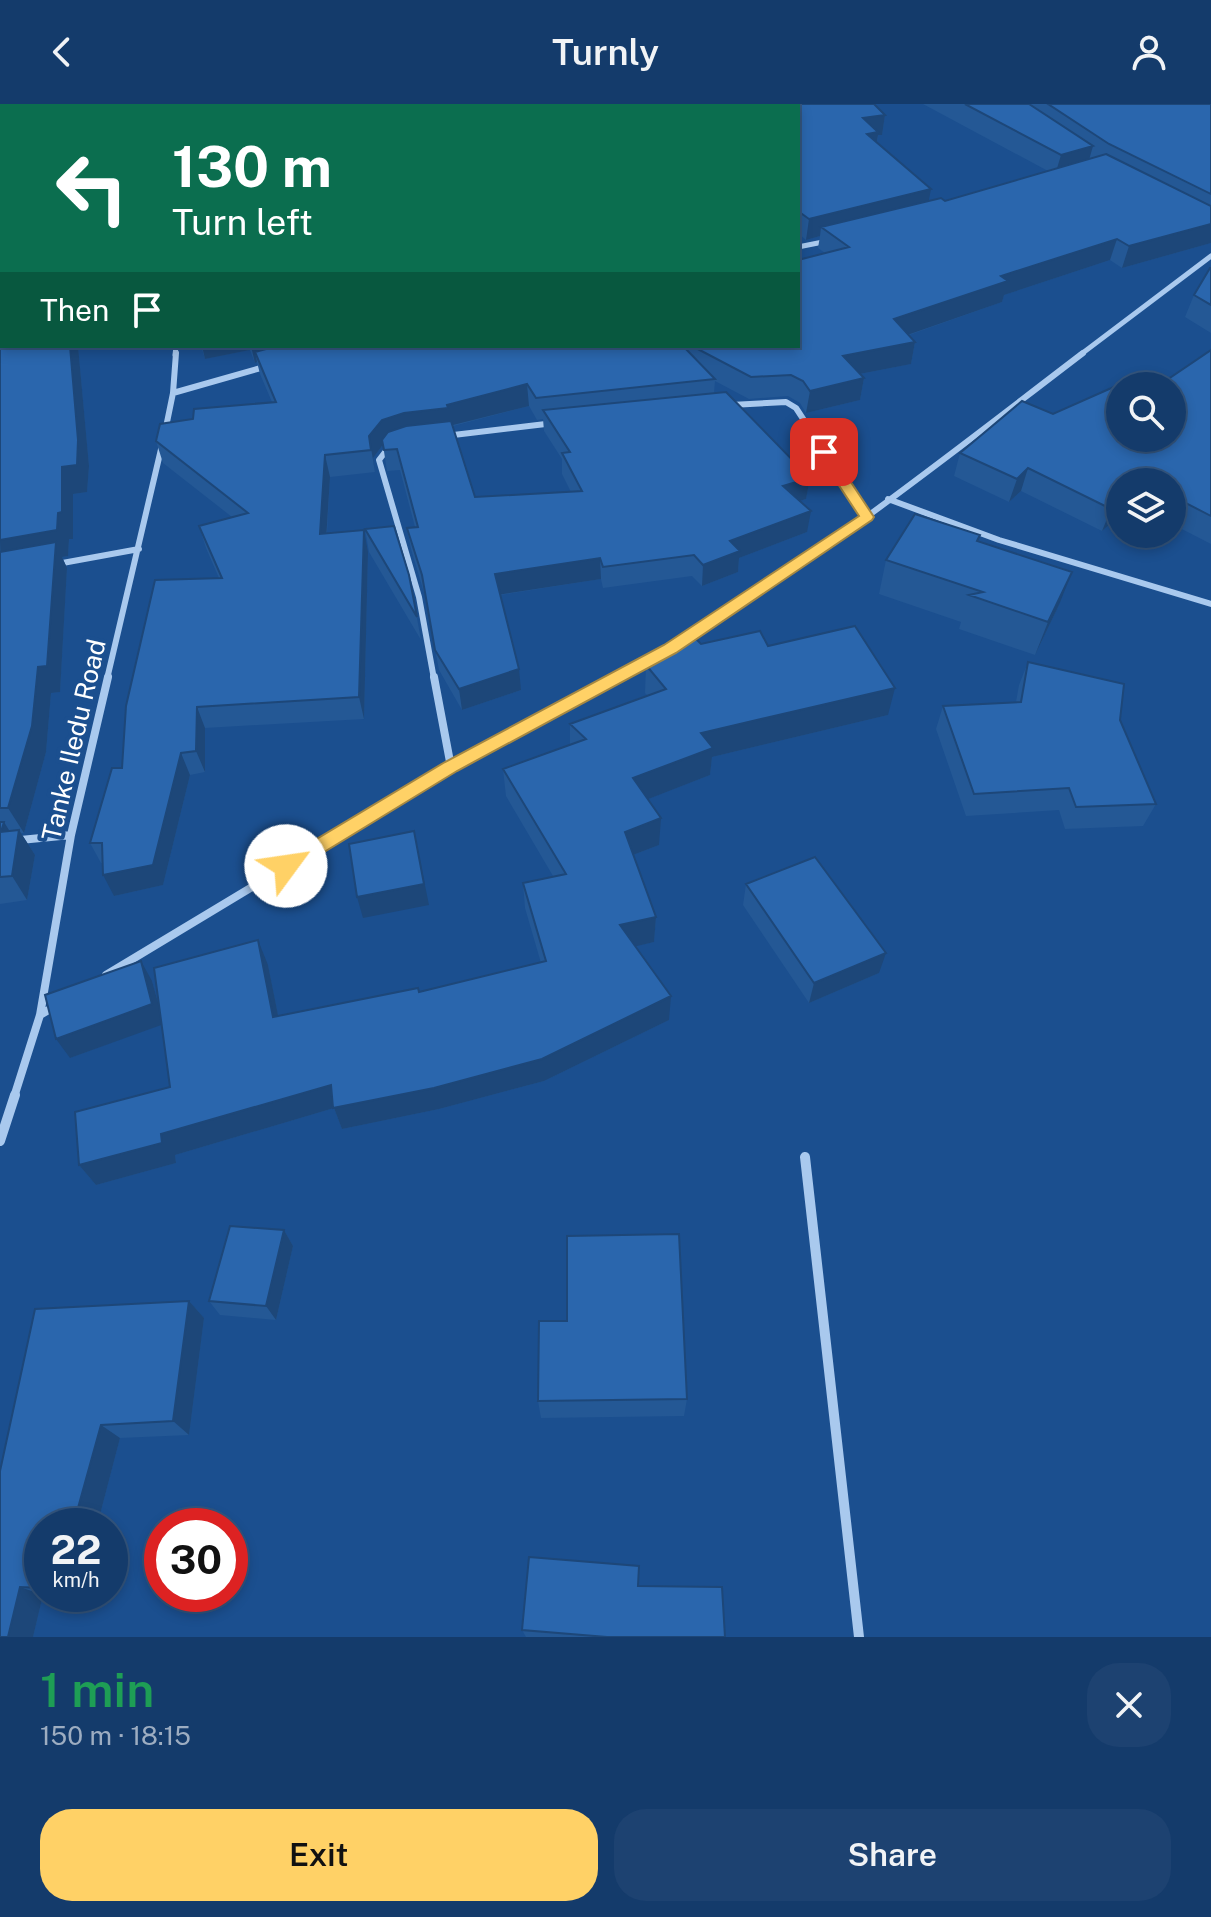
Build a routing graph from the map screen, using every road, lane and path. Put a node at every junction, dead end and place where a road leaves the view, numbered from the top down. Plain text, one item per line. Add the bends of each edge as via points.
1 (836, 239) edge
2 (800, 247) edge
3 (1211, 256) edge
4 (176, 348) edge
5 (278, 363) edge
6 (173, 393) junction
7 (727, 406) edge
8 (559, 423) edge
9 (438, 437) edge
10 (397, 444) edge
11 (888, 499) junction
12 (867, 517) junction
13 (139, 549) junction
14 (46, 566) edge
15 (1211, 604) edge
16 (451, 767) junction
17 (71, 835) junction
18 (0, 842) edge
19 (95, 982) edge
20 (67, 998) edge
21 (40, 1015) junction
22 (0, 1141) edge
23 (805, 1157) dead end
24 (859, 1637) edge

1 - 2 street
3 - 11 street
4 - 6 street, Tanke Iledu Road
5 - 6 street
6 - 13 street, Tanke Iledu Road
7 - 12 street via 786,402 796,408
8 - 9 street
10 - 16 street via 379,460 419,597
11 - 12 street
11 - 15 street via 999,540
12 - 16 street via 670,649
13 - 14 street
13 - 17 street, Tanke Iledu Road
16 - 19 street
17 - 18 street
17 - 21 street, Tanke Iledu Road
20 - 21 street
21 - 22 street, Tanke Iledu Road
23 - 24 street

